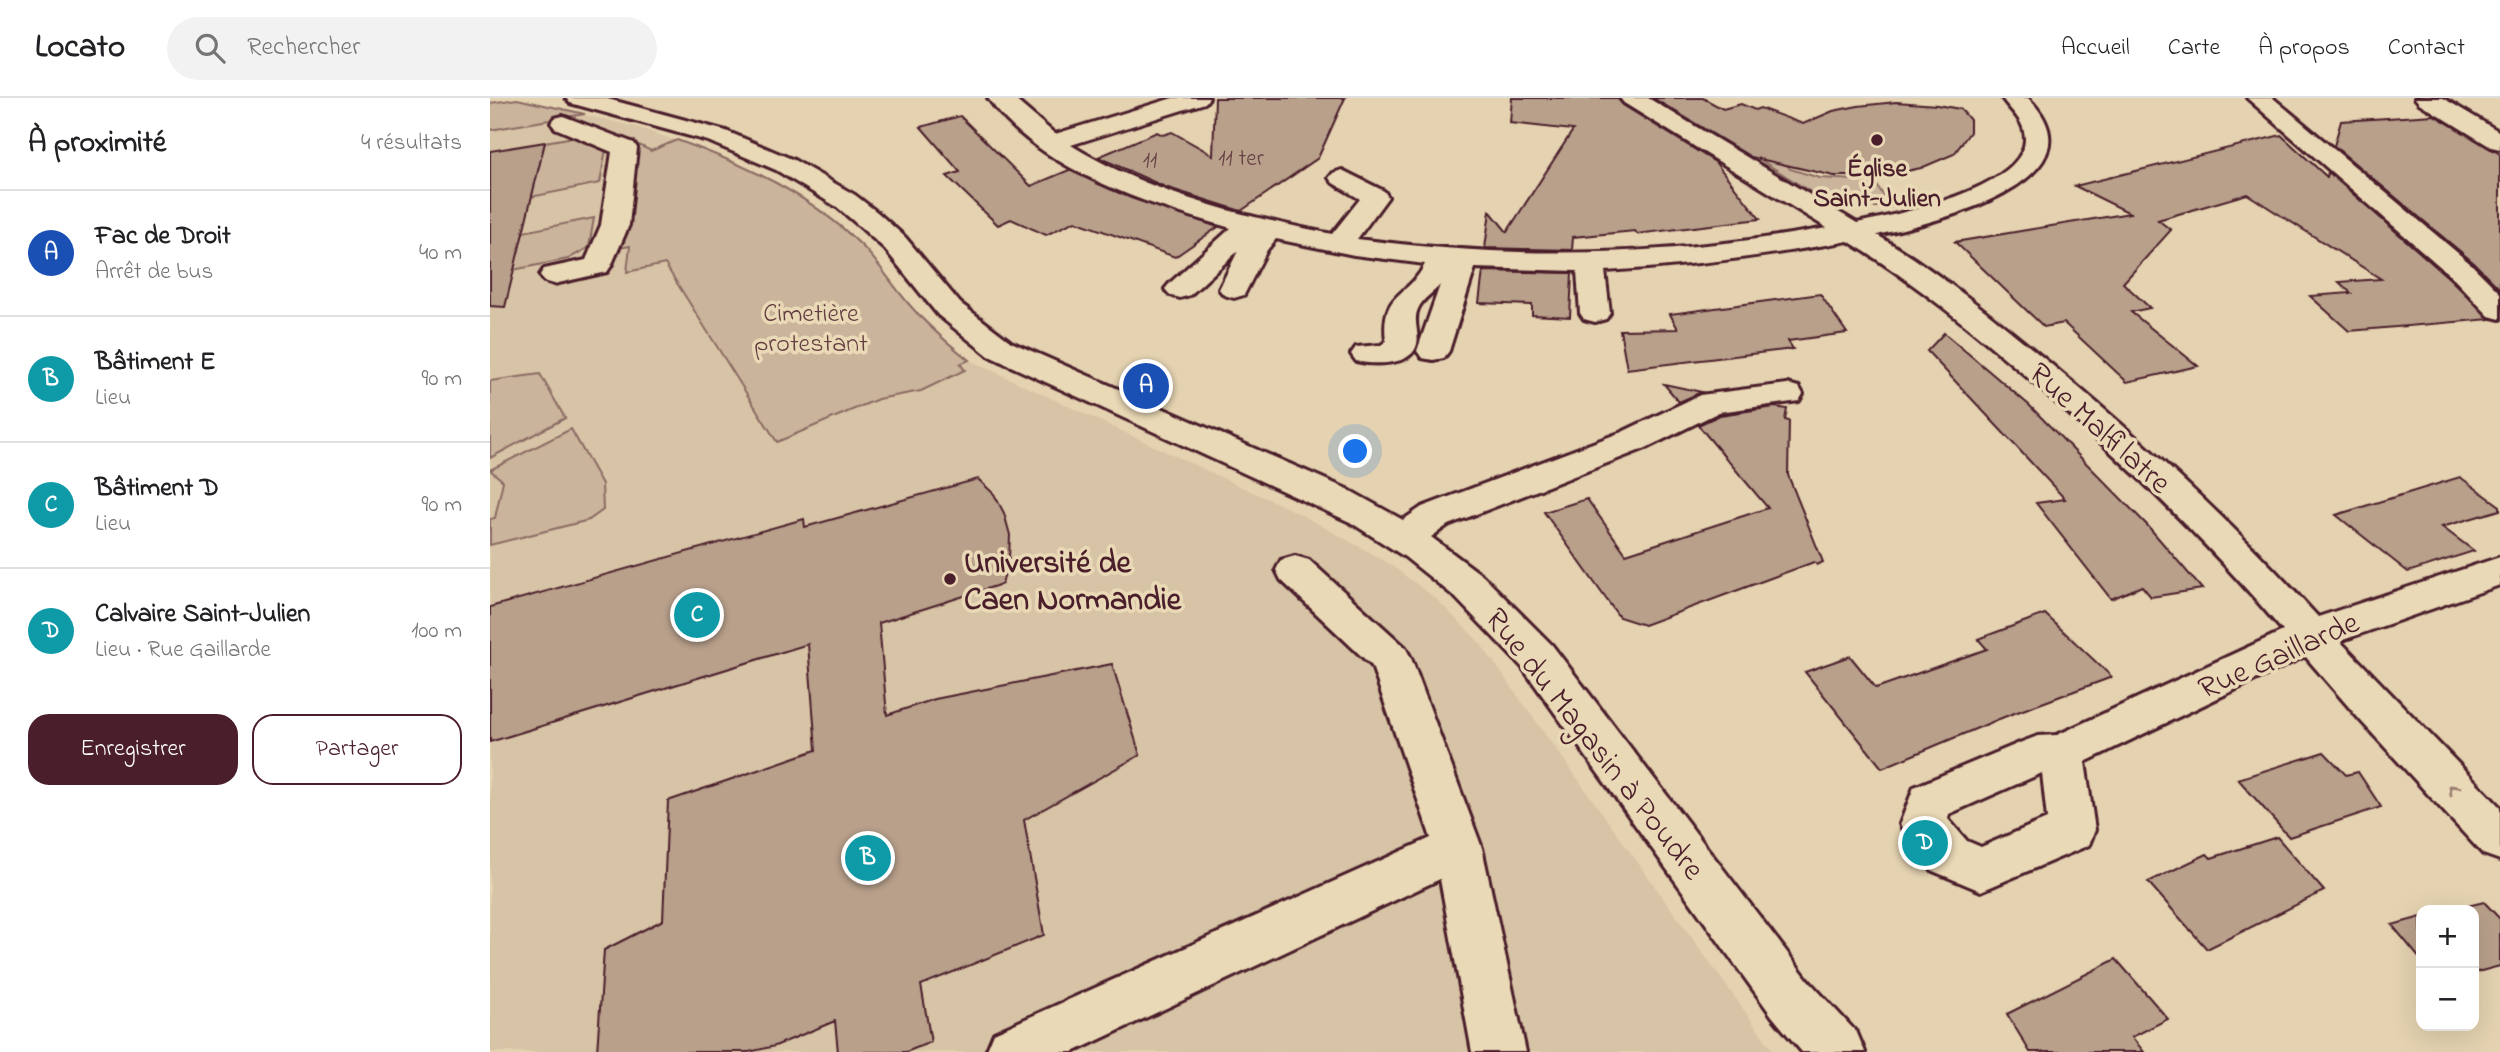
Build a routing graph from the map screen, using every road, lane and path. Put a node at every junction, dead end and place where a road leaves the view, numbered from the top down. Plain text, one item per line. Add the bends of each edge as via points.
1 (999, 98) edge
2 (1197, 98) edge
3 (1632, 98) edge
4 (2014, 98) edge
5 (2259, 98) edge
6 (2427, 98) edge
7 (570, 111) edge
8 (655, 118) junction
9 (610, 140) junction
10 (2500, 142) edge
11 (1052, 143) junction
12 (1342, 178) dead end
13 (1259, 228) junction
14 (1852, 232) junction
15 (1339, 244) junction
16 (1453, 259) junction
17 (1590, 261) junction
18 (554, 275) dead end
19 (1181, 289) dead end
20 (1234, 289) dead end
21 (2500, 310) edge
22 (1595, 313) dead end
23 (1433, 351) dead end
24 (1367, 354) dead end
25 (1787, 394) dead end
26 (1405, 537) junction
27 (1295, 570) dead end
28 (2500, 571) edge
29 (2310, 636) junction
30 (2062, 752) dead end
31 (2500, 839) edge
32 (1458, 848) junction
33 (1013, 1052) edge
34 (1499, 1052) edge
35 (1838, 1052) edge

1 - 11 street
2 - 11 street
3 - 14 street, Rue Malfilatre
4 - 14 street via 2035,120 2037,144 2026,167 1996,187 1953,205
5 - 21 street via 2462,271
6 - 10 street
7 - 8 street, Rue du Magasin à Poudre
7 - 9 street
8 - 9 street
8 - 26 street, Rue du Magasin à Poudre via 749,149 846,201 895,243 949,309 1000,349 1334,498
9 - 18 street via 625,148 615,225 597,266
11 - 13 street via 1100,173 1158,198
12 - 15 street via 1375,197
13 - 15 street
13 - 19 street
13 - 20 street
14 - 17 street via 1698,256
14 - 29 street, Rue Malfilatre via 1899,260 2068,394 2236,553
15 - 16 street
16 - 17 street via 1532,264
16 - 23 street
16 - 24 street via 1404,304 1397,319 1402,345 1387,354
17 - 22 street
25 - 26 street via 1712,402 1634,440 1435,516
26 - 35 street, Rue du Magasin à Poudre via 1470,585 1512,626 1790,998
27 - 32 street via 1390,658
28 - 29 street, Rue Gaillarde
29 - 30 street, Rue Gaillarde
31 -> 29 street, Rue Malfilatre
32 - 33 street
32 - 34 street

